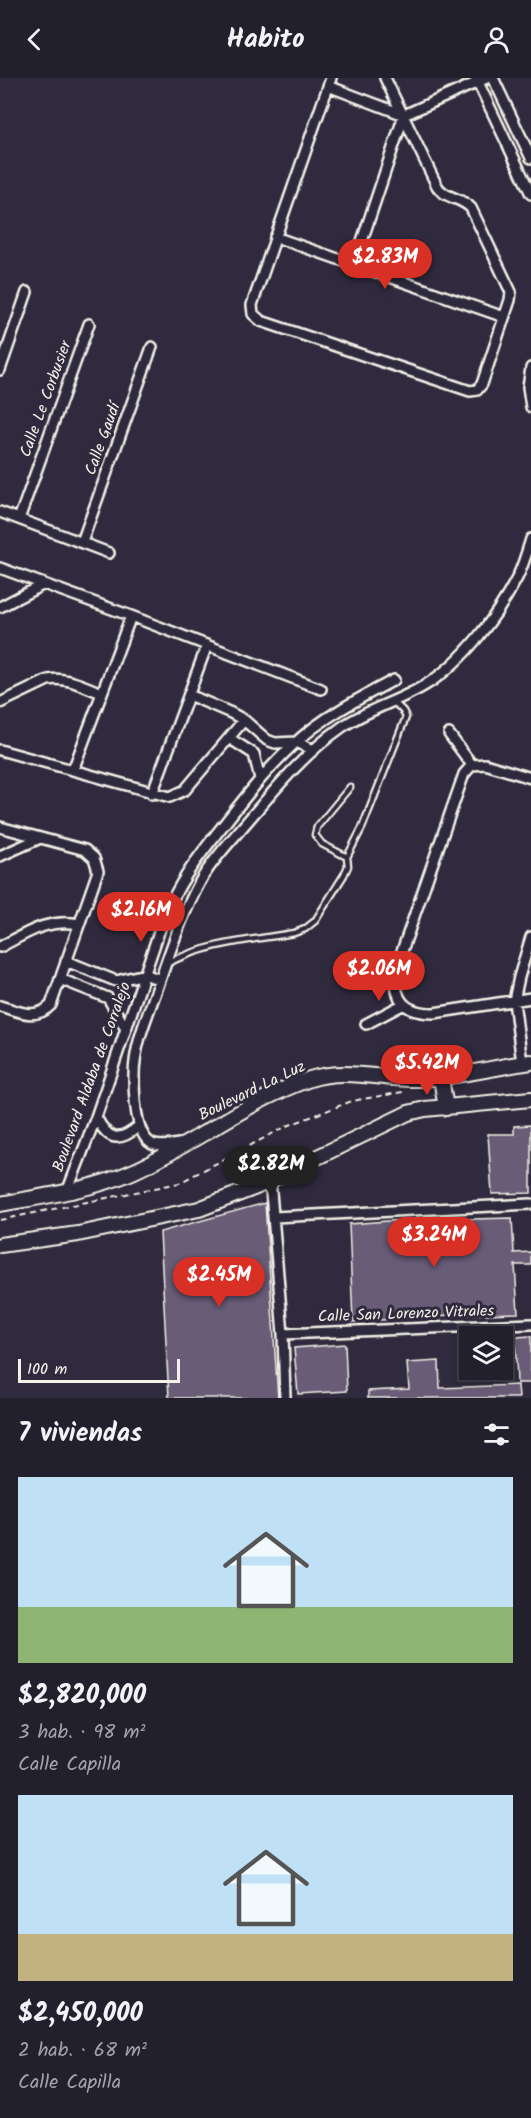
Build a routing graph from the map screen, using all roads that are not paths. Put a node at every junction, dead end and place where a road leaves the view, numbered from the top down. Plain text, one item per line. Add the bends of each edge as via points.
1 (385, 78) edge
2 (493, 78) edge
3 (481, 79) edge
4 (329, 82) edge
5 (404, 115) junction
6 (531, 158) edge
7 (527, 176) edge
8 (531, 194) edge
9 (275, 237) junction
10 (354, 265) junction
11 (27, 292) dead end
12 (504, 317) junction
13 (89, 324) dead end
14 (152, 346) dead end
15 (531, 368) edge
16 (0, 370) edge
17 (531, 407) edge
18 (0, 512) edge
19 (19, 519) junction
20 (531, 539) edge
21 (82, 542) junction
22 (109, 553) dead end
23 (0, 568) edge
24 (44, 584) junction
25 (0, 607) edge
26 (131, 616) junction
27 (207, 645) junction
28 (394, 680) dead end
29 (321, 689) dead end
30 (102, 693) junction
31 (189, 695) junction
32 (393, 701) junction
33 (0, 703) edge
34 (243, 720) junction
35 (449, 734) dead end
36 (229, 738) junction
37 (267, 740) junction
38 (296, 742) junction
39 (0, 750) edge
40 (314, 750) junction
41 (254, 754) junction
42 (472, 765) junction
43 (73, 770) junction
44 (531, 778) edge
45 (260, 779) junction
46 (350, 787) dead end
47 (152, 794) junction
48 (0, 827) edge
49 (38, 838) junction
50 (0, 856) edge
51 (347, 856) junction
52 (79, 924) junction
53 (531, 937) edge
54 (0, 946) edge
55 (66, 962) junction
56 (166, 964) junction
57 (145, 974) junction
58 (60, 979) junction
59 (160, 980) junction
60 (116, 981) junction
61 (108, 998) junction
62 (531, 998) edge
63 (514, 1001) junction
64 (404, 1004) junction
65 (0, 1006) edge
66 (366, 1024) dead end
67 (126, 1029) junction
68 (527, 1062) edge
69 (441, 1078) junction
70 (531, 1099) edge
71 (446, 1108) junction
72 (96, 1117) junction
73 (139, 1126) junction
74 (184, 1144) junction
75 (270, 1180) junction
76 (67, 1192) junction
77 (0, 1204) edge
78 (531, 1204) edge
79 (274, 1217) junction
80 (0, 1245) edge
81 (531, 1324) edge
82 (283, 1334) junction
83 (285, 1398) edge

1 - 5 street
2 - 6 street
3 - 5 street
3 - 7 street
4 - 5 street
4 - 9 street
5 - 10 street
5 - 12 street via 440,192 471,208 511,292
7 - 8 street
9 - 10 street
9 - 12 street via 252,305 253,314 261,321 470,391 482,384
10 - 12 street
11 - 16 street
13 - 19 street, Calle Le Corbusier
14 - 21 street, Calle Gaudí
15 - 17 street
18 - 19 street
19 - 21 street
20 - 32 street, Boulevard Aldaba de Corralejo via 518,577 461,657 426,686
21 - 22 street
23 - 24 street
24 - 25 street
24 - 26 street
26 - 27 street
26 - 30 street
27 - 29 street
27 - 31 street
28 - 38 street, Boulevard Aldaba de Corralejo via 344,707
30 - 33 street via 55,678
30 - 43 street
31 - 34 street
31 - 47 street
32 - 40 street, Boulevard Aldaba de Corralejo via 342,727
32 - 51 lane via 406,717 366,819
34 - 36 street
34 - 37 street
35 - 42 street
36 - 41 street
36 - 47 street via 185,790 170,798
37 - 38 street
37 - 41 street
38 - 40 street
38 - 45 street, Boulevard Aldaba de Corralejo
39 - 43 street
40 - 56 street, Boulevard Aldaba de Corralejo via 273,790 202,877
41 - 45 street
42 - 44 street via 485,764
42 - 64 street via 464,774 396,968 395,981
43 - 47 street
45 - 57 street, Boulevard Aldaba de Corralejo via 190,867 173,895
46 - 51 lane via 317,827 315,835 322,844
48 - 49 street
49 - 50 street
49 - 52 street via 85,850 97,864 96,880
51 - 56 lane via 345,875 315,921 305,929 203,948
52 - 54 street via 57,921
52 - 55 street
53 - 63 street
55 - 58 street
55 - 60 street
56 - 59 street, Boulevard Aldaba de Corralejo
57 - 59 street
57 - 60 street
57 - 67 street, Boulevard Aldaba de Corralejo
58 - 61 street
58 - 65 street via 51,1005 41,1013 32,1015
59 - 73 street, Boulevard Aldaba de Corralejo via 134,1064
60 - 61 street
61 - 67 street
62 - 63 street
63 - 64 street via 434,1013 410,1011
63 - 68 street
64 - 66 street
67 - 72 street, Boulevard Aldaba de Corralejo
68 - 69 main road, Boulevard La Luz
69 - 71 main road
69 - 74 main road, Boulevard La Luz via 339,1074 311,1078
70 - 71 main road
71 - 75 main road via 408,1113
72 - 73 street via 112,1136 126,1136
72 - 76 street, Boulevard Aldaba de Corralejo
73 - 74 street via 153,1144
74 - 76 main road, Boulevard La Luz via 131,1172
75 - 79 street
75 - 80 main road via 199,1209 78,1234
76 - 77 main road, Boulevard La Luz
78 - 79 street
79 - 82 street
81 - 82 street, Calle San Lorenzo Vitrales
82 - 83 street

